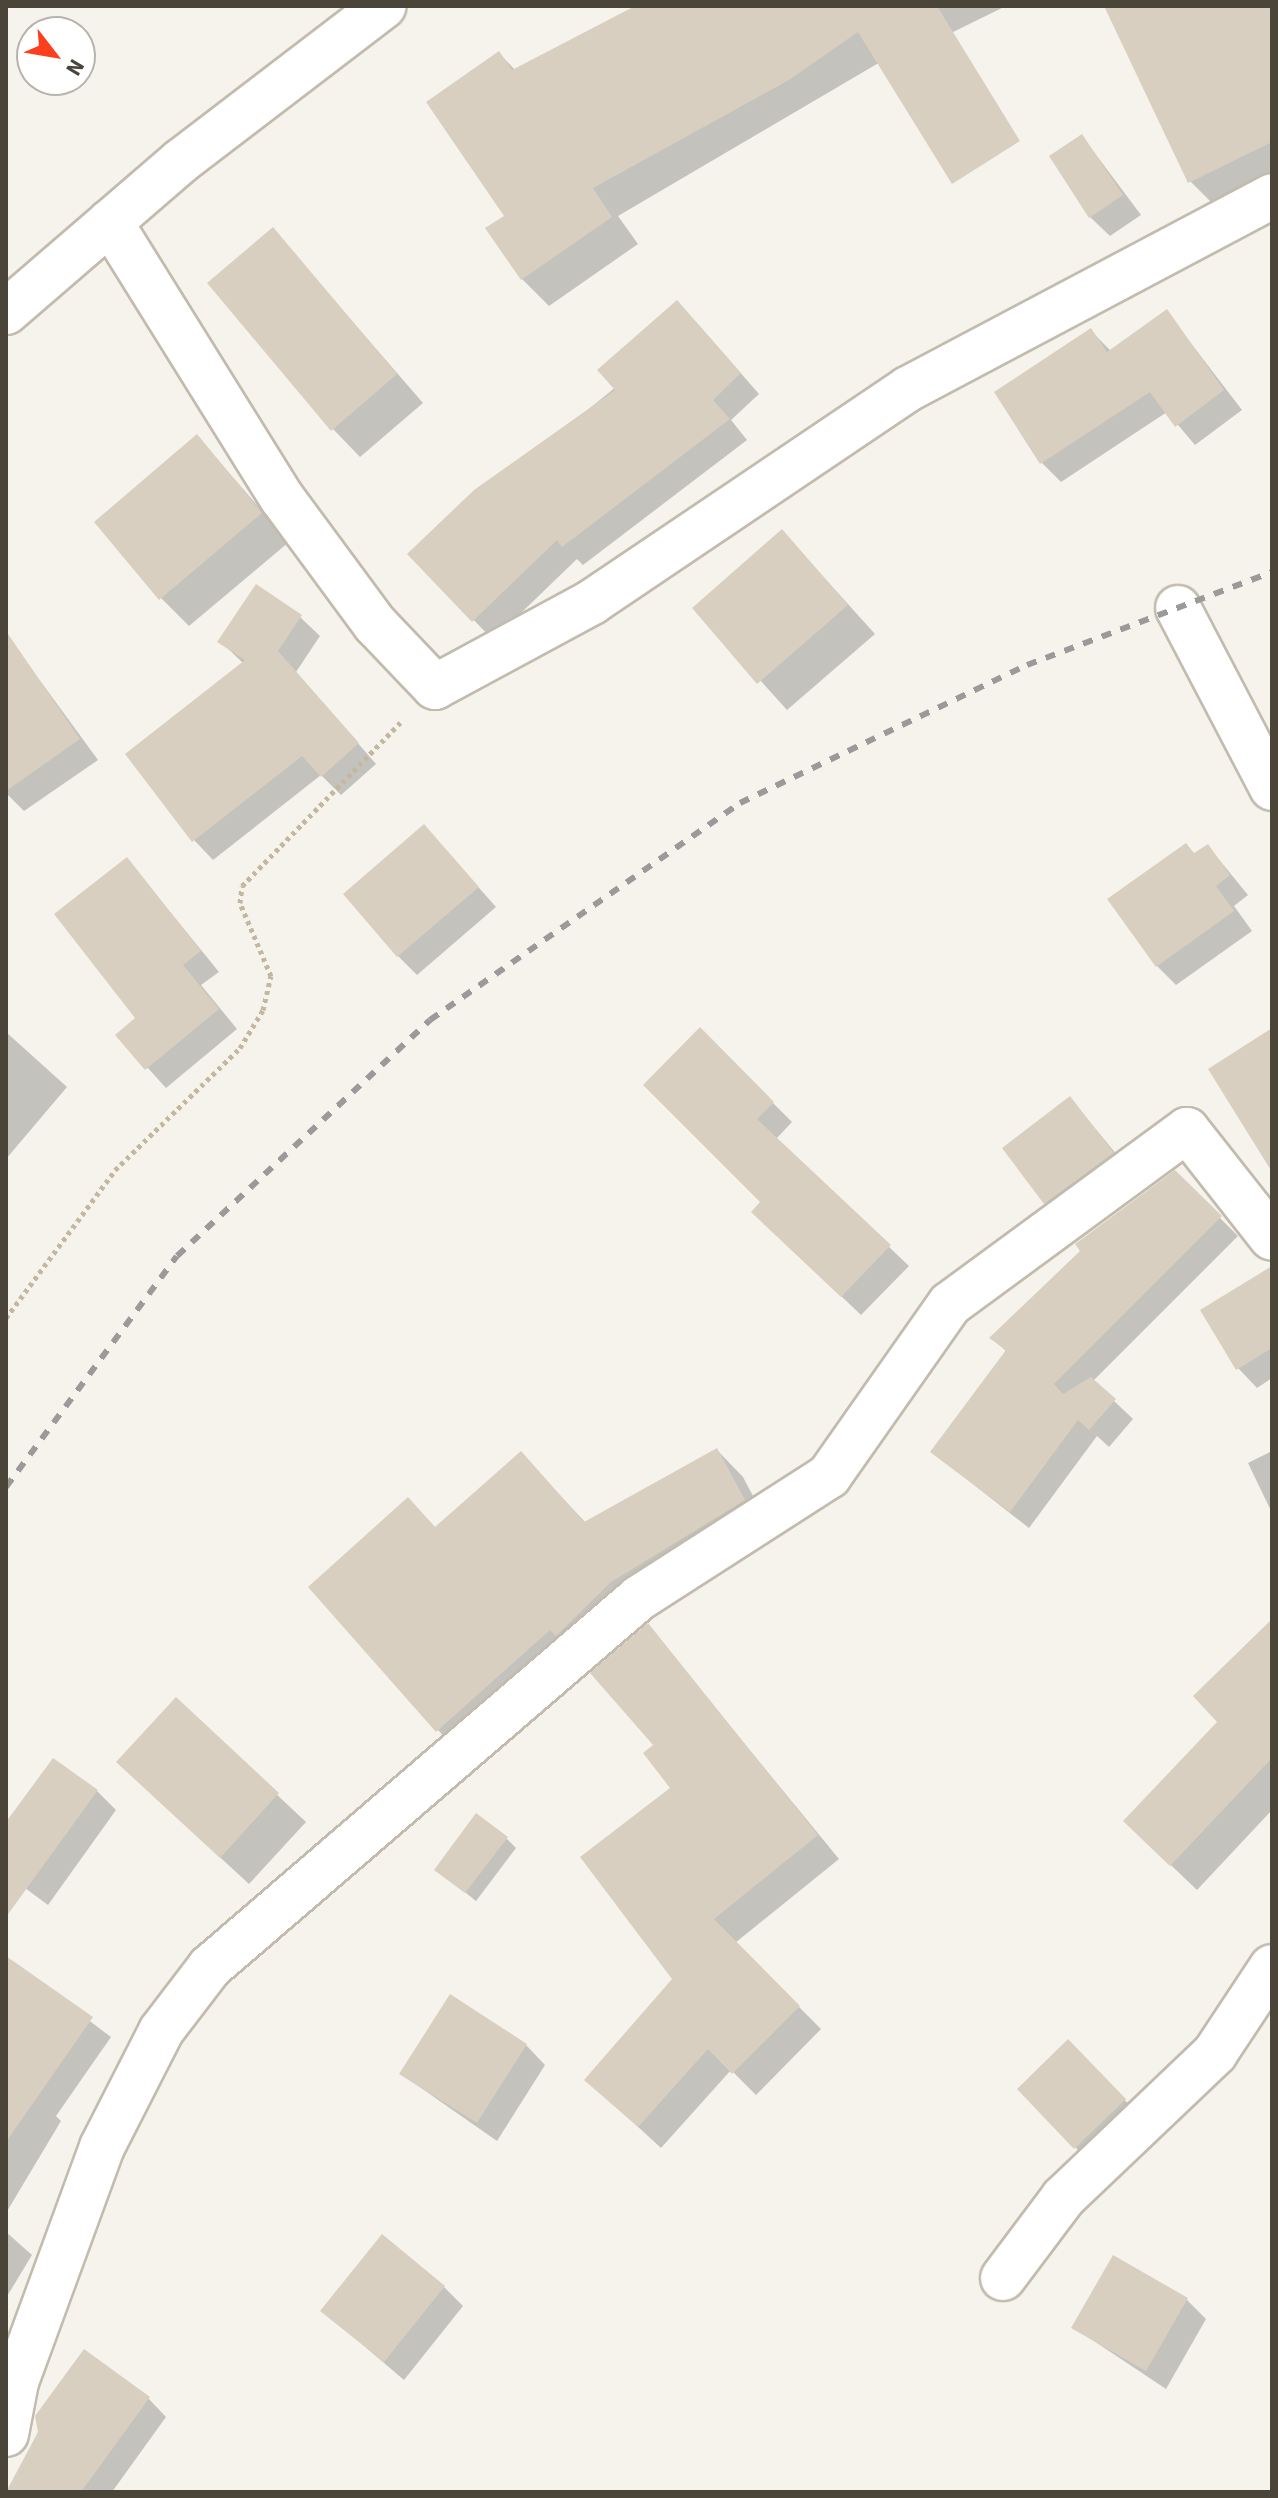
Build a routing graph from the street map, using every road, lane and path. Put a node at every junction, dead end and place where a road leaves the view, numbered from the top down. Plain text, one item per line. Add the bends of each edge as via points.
1 (384, 6) edge
2 (1272, 196) edge
3 (110, 222) junction
4 (6, 312) edge
5 (1178, 608) dead end
6 (435, 687) junction
7 (1272, 788) edge
8 (1272, 1238) edge
9 (6, 1318) edge
10 (1272, 1967) edge
11 (1003, 2278) dead end
12 (6, 2434) edge

1 - 3 street
2 - 6 street via 908,389 592,602
3 - 4 street
3 - 6 street via 282,498 375,624
5 - 7 street
6 - 9 path via 254,868 240,903 266,951 271,976 263,1010 240,1048 115,1170
8 - 12 street via 1187,1130 950,1304 829,1476 639,1598 210,1967 161,2031 102,2147 16,2382
10 - 11 street via 1215,2053 1063,2198

